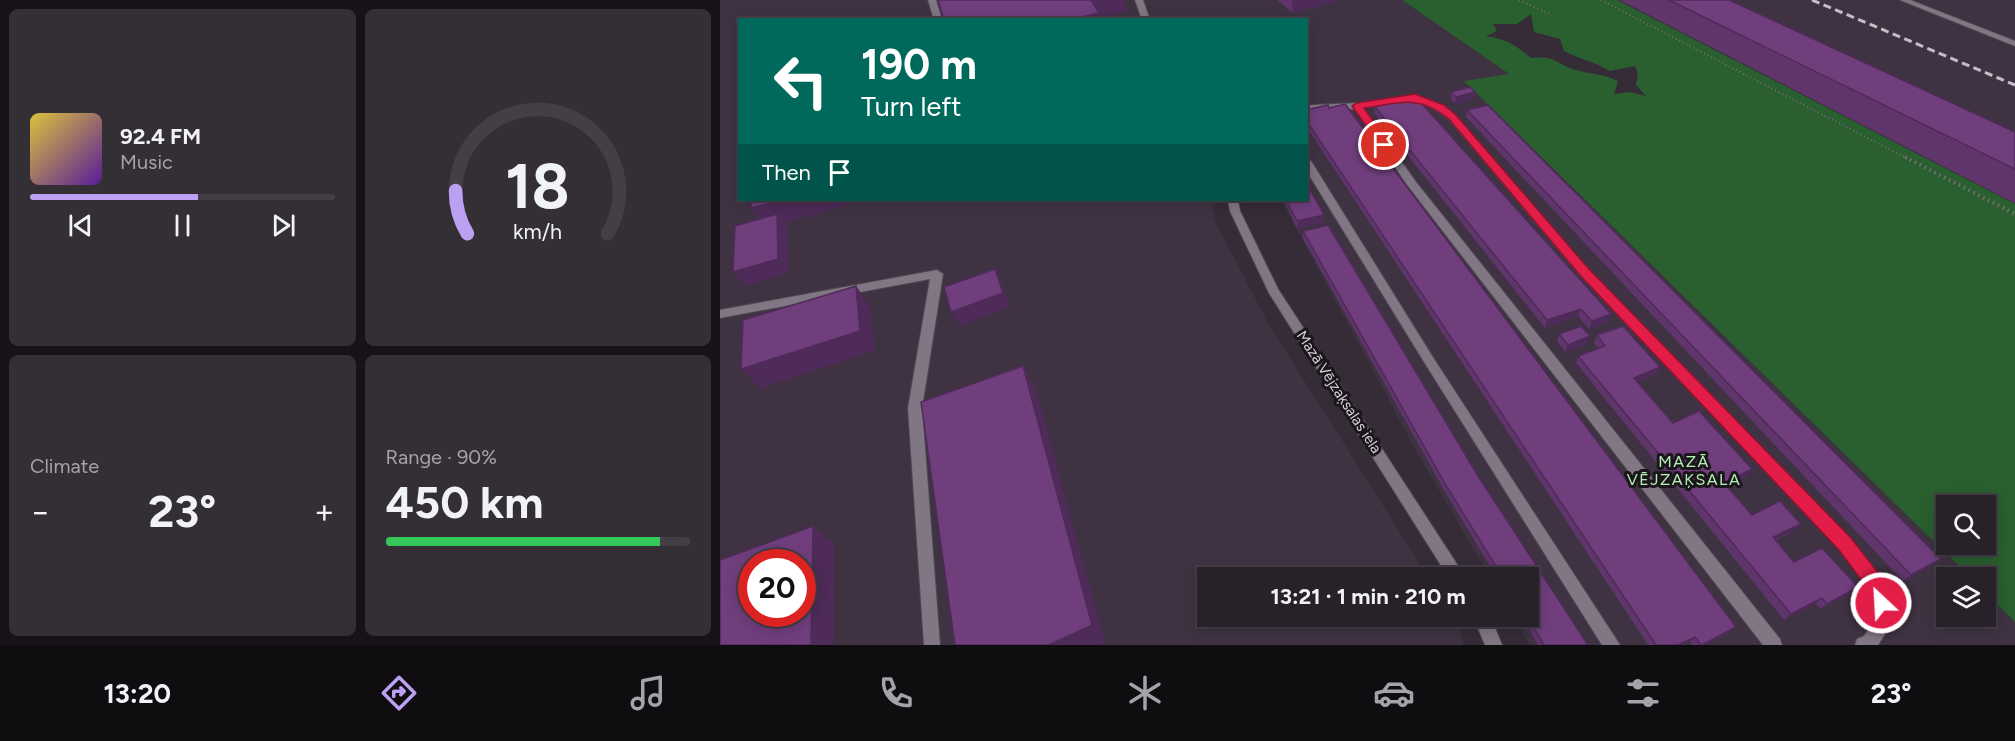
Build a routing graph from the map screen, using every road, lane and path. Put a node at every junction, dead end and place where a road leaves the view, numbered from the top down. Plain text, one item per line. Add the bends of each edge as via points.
1 (932, 0) edge
2 (1139, 0) edge
3 (1519, 0) edge
4 (1601, 0) edge
5 (1904, 0) edge
6 (1552, 15) dead end
7 (937, 18) edge
8 (1145, 18) edge
9 (2015, 44) edge
10 (1357, 106) junction
11 (1308, 109) edge
12 (1308, 164) edge
13 (1233, 201) edge
14 (2015, 214) edge
15 (720, 314) edge
16 (1451, 567) edge
17 (1486, 627) edge
18 (932, 645) edge
19 (1494, 645) edge
20 (1612, 645) edge
21 (1774, 645) edge
22 (1863, 645) edge

1 - 7 street
2 - 8 street
3 - 6 path
4 - 14 path
5 - 9 street
10 - 11 street
10 - 21 street via 1412,184
10 - 22 street via 1415,97 1440,107 1452,117 1584,271 1845,544 1876,586 1886,620 1869,644
12 - 20 street
13 - 16 street, Mazā Vējzaķsalas iela via 1273,290
15 - 18 street via 937,274 915,408
17 - 19 street

